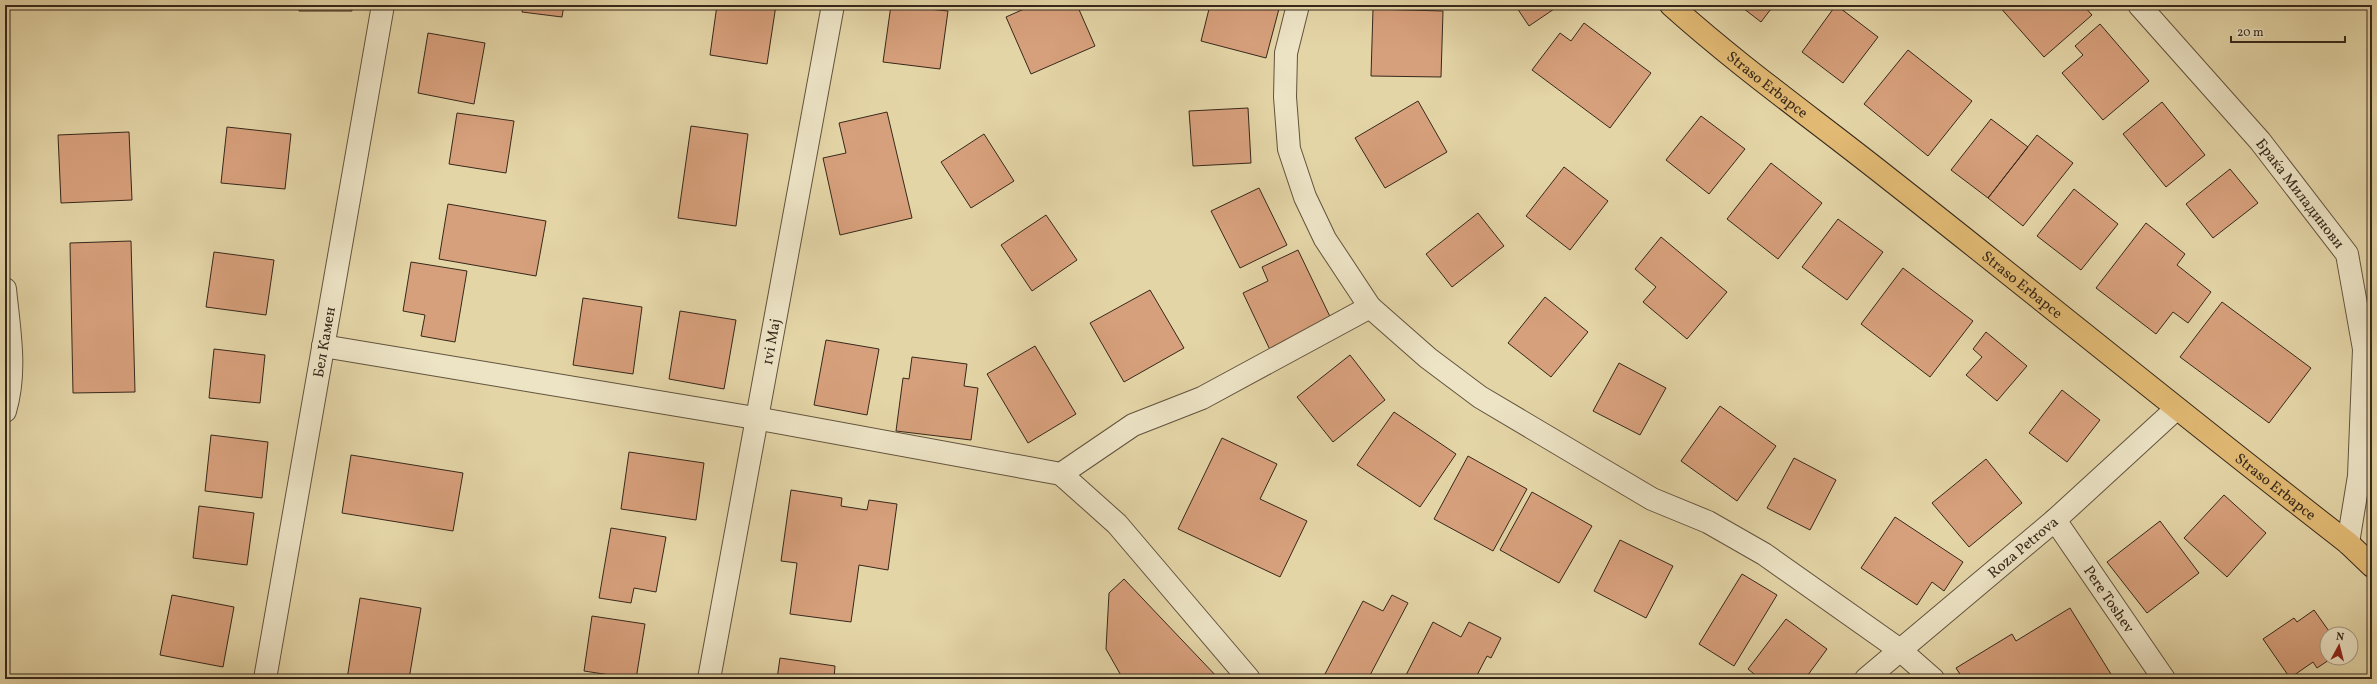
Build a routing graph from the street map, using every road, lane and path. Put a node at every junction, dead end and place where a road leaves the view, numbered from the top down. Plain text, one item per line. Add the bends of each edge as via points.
1 (382, 5) edge
2 (833, 5) edge
3 (1298, 5) edge
4 (1671, 5) edge
5 (2139, 5) edge
6 (5, 289) edge
7 (1370, 307) junction
8 (323, 346) junction
9 (2176, 409) junction
10 (5, 411) edge
11 (755, 418) junction
12 (1061, 474) junction
13 (2055, 520) junction
14 (2348, 543) junction
15 (2372, 566) edge
16 (1900, 650) junction
17 (265, 679) edge
18 (709, 679) edge
19 (1249, 679) edge
20 (1866, 679) edge
21 (1933, 679) edge
22 (2164, 679) edge

1 - 8 street, Бел Камен
2 - 11 street, 1vi Maj
3 - 7 street via 1286,53 1285,97 1289,149 1305,197 1325,239
4 - 9 main road, Straso Erbapce via 1712,42 1888,178
5 - 14 street, Браќа Миладинови via 2260,141 2347,254 2364,349 2359,476
6 - 10 street via 12,358 11,392
7 - 12 street via 1202,398 1133,425
7 - 16 street via 1428,358 1480,397 1652,499 1708,522 1764,554
8 - 11 street
8 - 17 street, Бел Камен
9 - 13 street, Roza Petrova
9 - 14 main road, Straso Erbapce
11 - 12 street
11 - 18 street, 1vi Maj
12 - 19 street via 1117,524
13 - 16 street, Roza Petrova
13 - 22 street, Pere Toshev
14 - 15 main road, Straso Erbapce
16 - 20 street, Roza Petrova
16 - 21 street

